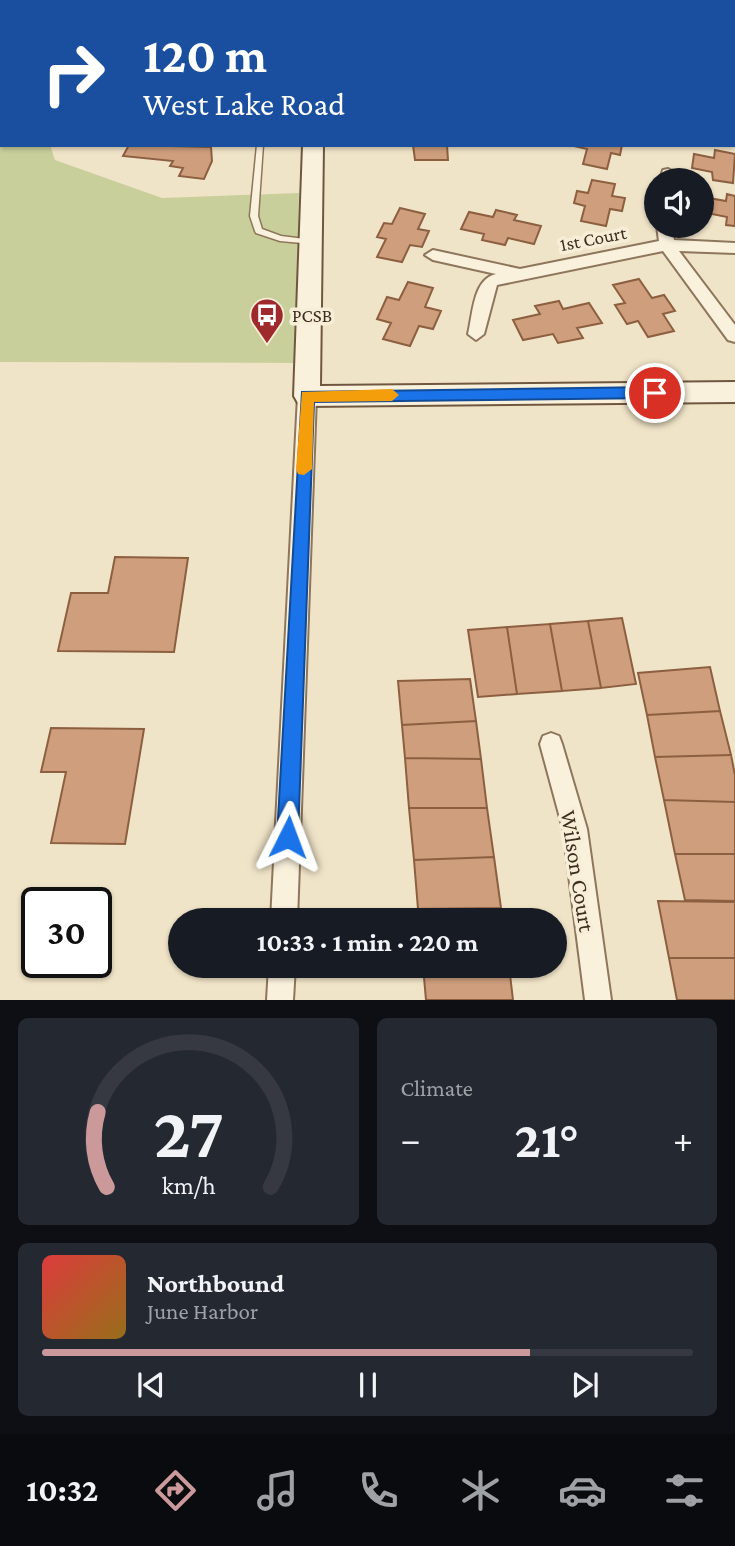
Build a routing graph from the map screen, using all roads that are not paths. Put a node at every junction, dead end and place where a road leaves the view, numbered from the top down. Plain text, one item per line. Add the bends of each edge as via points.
1 (260, 147) edge
2 (313, 147) edge
3 (666, 238) edge
4 (310, 242) junction
5 (667, 245) junction
6 (735, 248) edge
7 (433, 255) dead end
8 (522, 274) junction
9 (476, 334) dead end
10 (734, 336) edge
11 (735, 392) edge
12 (307, 396) junction
13 (551, 744) dead end
14 (285, 908) edge
15 (281, 978) edge
16 (280, 1000) edge
17 (598, 1000) edge

1 - 4 lane via 254,216 259,231
2 - 4 street
3 - 5 street
4 - 12 street
5 - 6 street, 1st Court
5 - 8 street, 1st Court
5 - 10 street
7 - 8 street
8 - 9 street, 1st Court via 488,284
11 - 12 street
12 - 14 street
13 - 17 street, Wilson Court via 575,829
15 - 16 street

